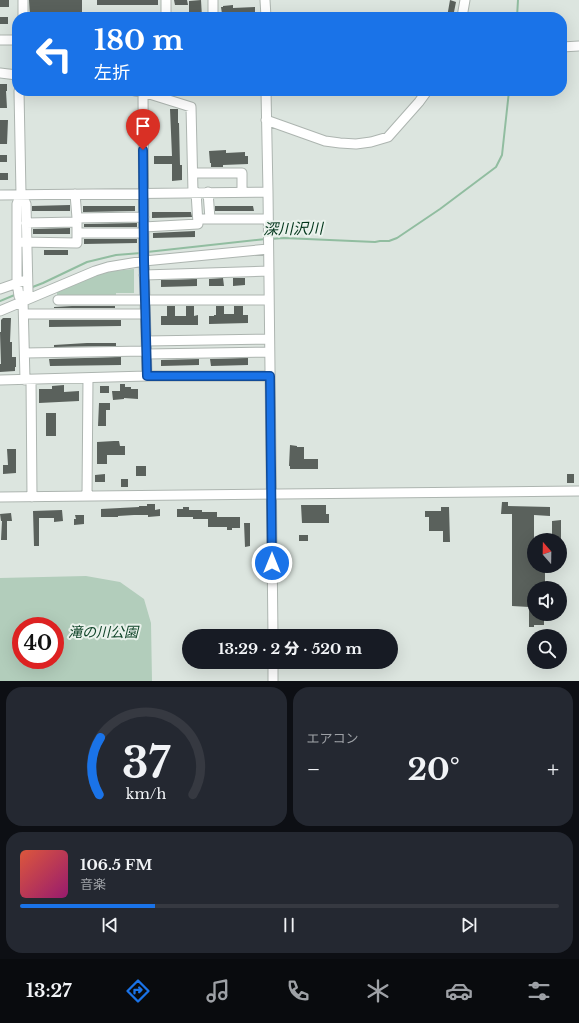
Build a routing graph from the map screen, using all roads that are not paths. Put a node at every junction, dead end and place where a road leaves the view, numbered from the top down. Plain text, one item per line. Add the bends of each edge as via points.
1 (23, 0) edge
2 (166, 0) edge
3 (213, 0) edge
4 (265, 0) edge
5 (465, 0) edge
6 (23, 12) edge
7 (166, 12) edge
8 (213, 12) edge
9 (266, 12) edge
10 (463, 12) edge
11 (0, 40) edge
12 (12, 40) edge
13 (567, 46) edge
14 (579, 46) edge
15 (0, 73) edge
16 (12, 74) edge
17 (19, 96) edge
18 (139, 96) edge
19 (153, 96) edge
20 (266, 96) edge
21 (423, 96) edge
22 (266, 120) junction
23 (193, 173) junction
24 (195, 192) junction
25 (208, 192) junction
26 (242, 192) junction
27 (268, 192) junction
28 (143, 193) junction
29 (21, 194) junction
30 (75, 194) junction
31 (0, 195) edge
32 (144, 217) junction
33 (198, 219) junction
34 (210, 219) junction
35 (268, 219) junction
36 (77, 220) junction
37 (26, 223) junction
38 (144, 230) junction
39 (77, 233) junction
40 (17, 242) junction
41 (27, 242) junction
42 (268, 242) junction
43 (144, 255) junction
44 (268, 271) junction
45 (144, 275) junction
46 (0, 289) edge
47 (23, 289) junction
48 (58, 300) dead end
49 (145, 300) junction
50 (269, 300) junction
51 (0, 311) edge
52 (24, 314) junction
53 (145, 314) junction
54 (269, 339) junction
55 (146, 341) junction
56 (146, 352) junction
57 (270, 352) junction
58 (25, 353) junction
59 (147, 376) junction
60 (270, 376) junction
61 (88, 378) junction
62 (0, 380) edge
63 (28, 380) junction
64 (579, 491) edge
65 (272, 495) junction
66 (87, 496) junction
67 (0, 497) edge
68 (32, 497) junction
69 (273, 629) edge
70 (273, 669) edge
71 (274, 681) edge

1 - 6 street
2 - 7 street
3 - 8 street
4 - 9 street
5 - 10 street
11 - 12 street
13 - 14 street
15 - 16 street
17 - 29 street
18 - 28 street
19 - 23 street via 191,107
20 - 22 street
21 - 22 street via 388,137 371,142 356,144 325,140
22 - 27 street
23 - 24 street
23 - 26 street via 242,174
24 - 25 street
24 - 28 street
24 - 33 street
25 - 26 street
25 - 34 street
26 - 27 street
27 - 35 street
28 - 30 street
28 - 32 street
29 - 30 street
29 - 31 street
29 - 37 street via 26,204
29 - 40 street via 17,204
30 - 36 street
32 - 36 street
32 - 38 street
33 - 34 street
33 - 38 street via 198,224
34 - 35 street
35 - 42 street
36 - 37 street
36 - 39 street
37 - 41 street
38 - 39 street
38 - 43 street
39 - 41 street via 77,243
40 - 41 street
40 - 47 street
41 - 47 street
42 - 43 street
42 - 44 street
43 - 45 street
43 - 47 street
44 - 45 street
44 - 50 street
45 - 49 street
46 - 47 street
47 - 51 street
47 - 52 street
48 - 49 street
49 - 50 street
49 - 53 street
50 - 54 street
52 - 53 street
52 - 58 street
53 - 55 street
54 - 55 street
54 - 57 street
55 - 56 street
56 - 57 street
56 - 58 street
56 - 59 street
57 - 60 street
58 - 63 street
59 - 60 street
59 - 61 street
60 - 65 street
61 - 63 street
61 - 66 street
62 - 63 street
63 - 68 street
64 - 65 street
65 - 66 street
65 - 69 street
66 - 68 street
67 - 68 street
70 - 71 street

